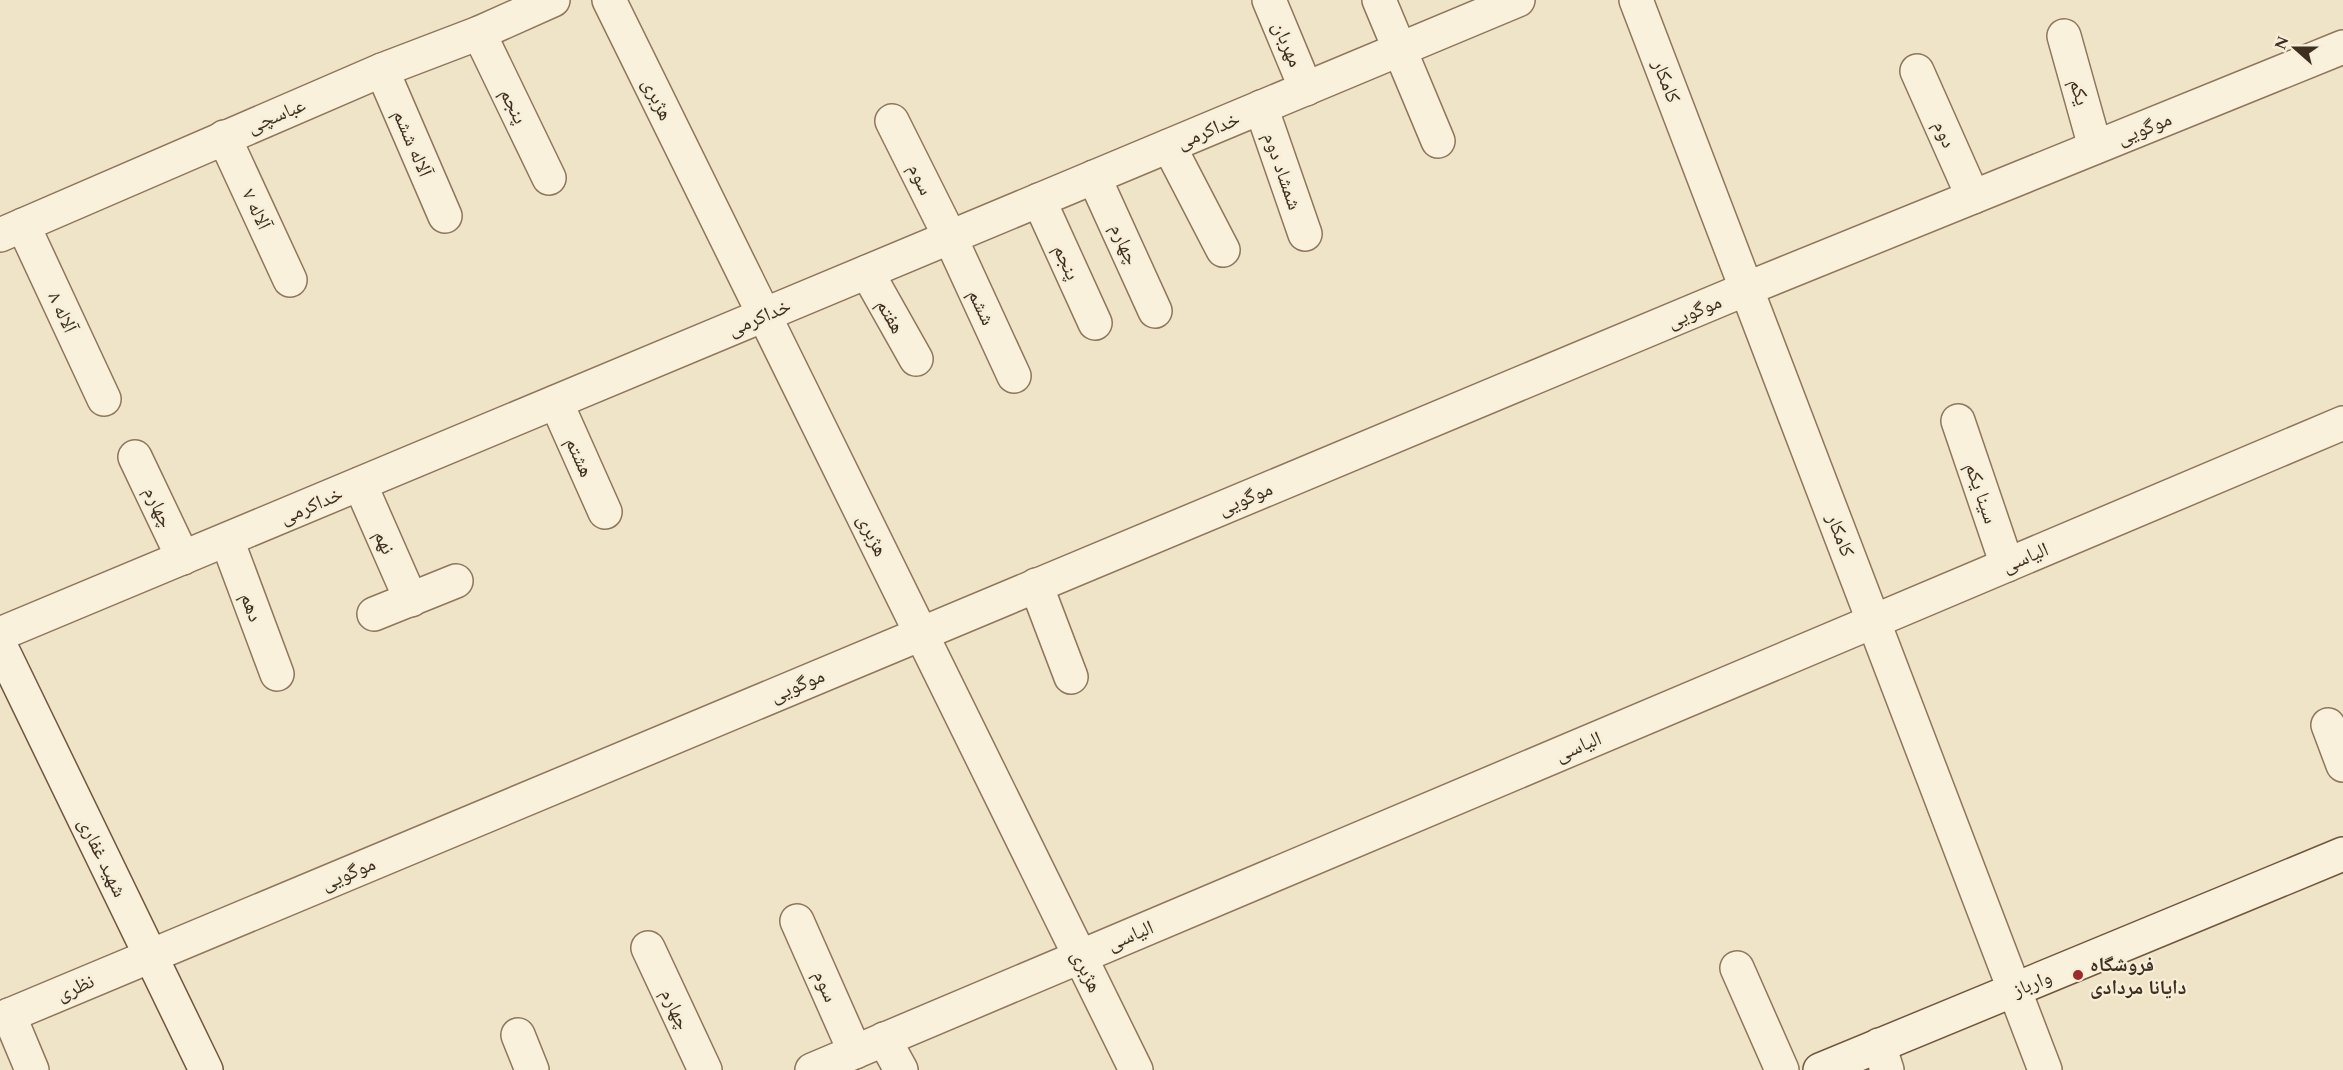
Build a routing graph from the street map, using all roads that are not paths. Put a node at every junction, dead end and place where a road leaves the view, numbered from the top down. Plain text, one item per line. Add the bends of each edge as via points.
1 (553, 0) edge
2 (609, 0) edge
3 (1269, 0) edge
4 (1379, 0) edge
5 (1518, 0) edge
6 (1636, 0) edge
7 (479, 33) junction
8 (2064, 36) dead end
9 (2343, 48) edge
10 (1400, 50) junction
11 (382, 70) junction
12 (1917, 72) dead end
13 (1306, 89) junction
14 (1261, 107) junction
15 (892, 121) dead end
16 (224, 137) junction
17 (1438, 141) dead end
18 (1169, 146) junction
19 (2095, 147) junction
20 (1094, 177) junction
21 (549, 178) dead end
22 (1973, 197) junction
23 (1039, 200) junction
24 (445, 216) dead end
25 (11, 230) edge
26 (1305, 234) dead end
27 (950, 237) junction
28 (1223, 250) dead end
29 (867, 272) junction
30 (290, 280) dead end
31 (1746, 289) junction
32 (1155, 311) dead end
33 (764, 315) junction
34 (1095, 323) dead end
35 (916, 359) dead end
36 (1014, 376) dead end
37 (104, 399) dead end
38 (556, 402) junction
39 (1958, 421) dead end
40 (2343, 423) edge
41 (135, 457) dead end
42 (360, 484) junction
43 (605, 512) dead end
44 (227, 540) junction
45 (183, 558) junction
46 (2007, 565) junction
47 (456, 581) dead end
48 (1036, 585) junction
49 (411, 600) junction
50 (374, 614) dead end
51 (1874, 621) junction
52 (921, 633) junction
53 (0, 634) edge
54 (0, 645) edge
55 (277, 674) dead end
56 (1071, 677) dead end
57 (2328, 725) dead end
58 (2343, 765) edge
59 (2343, 854) edge
60 (797, 921) dead end
61 (648, 948) dead end
62 (150, 956) junction
63 (1080, 957) junction
64 (1737, 968) dead end
65 (2014, 990) junction
66 (4, 1017) edge
67 (518, 1035) dead end
68 (884, 1039) junction
69 (855, 1052) junction
70 (1883, 1058) edge
71 (32, 1070) edge
72 (206, 1070) edge
73 (532, 1070) edge
74 (705, 1070) edge
75 (812, 1070) edge
76 (901, 1070) edge
77 (1136, 1070) edge
78 (1782, 1070) edge
79 (1820, 1070) edge
80 (2045, 1070) edge

1 - 7 street, عباسچی
2 - 33 street, هژبری
3 - 13 street, مهربان
4 - 10 street
5 - 10 street, خداکرمی
6 - 31 street, کامکار
7 - 11 street, عباسچی
7 - 21 street, پنجم
8 - 19 street, یکم
9 - 19 street, موگویی
10 - 13 street, خداکرمی
10 - 17 street
11 - 16 street, عباسچی
11 - 24 street, آلاله ششم
12 - 22 street, دوم
13 - 14 street, خداکرمی
14 - 18 street, خداکرمی
14 - 26 street, شمشاد دوم
15 - 27 street, سوم
16 - 25 street, عباسچی
16 - 30 street, آلاله ۷
18 - 20 street, خداکرمی
18 - 28 street
19 - 22 street, موگویی
20 - 23 street, خداکرمی
20 - 32 street, چهارم
22 - 31 street, موگویی
23 - 27 street, خداکرمی
23 - 34 street, پنجم
25 - 37 street, آلاله ۸
27 - 29 street, خداکرمی
27 - 36 street, ششم
29 - 33 street, خداکرمی
29 - 35 street, هفتم
31 - 48 street, موگویی
31 - 51 street, کامکار
33 - 38 street, خداکرمی
33 - 52 street, هژبری
38 - 42 street, خداکرمی
38 - 43 street, هشتم
39 - 46 street, سینا یکم
40 - 46 street, الیاسی
41 - 45 street, چهارم
42 - 44 street, خداکرمی
42 - 49 street, نهم
44 - 45 street, خداکرمی
44 - 55 street, دهم
45 - 53 street, خداکرمی
46 - 51 street, الیاسی
47 - 49 street
48 - 52 street, موگویی
48 - 56 street
49 - 50 street
51 - 63 street, الیاسی
51 - 65 street, کامکار
52 - 62 street, موگویی
52 - 63 street, هژبری
54 - 62 street, شهید غفاری
57 - 58 street
59 - 65 street, وارباز
60 - 69 street, سوم
61 - 74 street, چهارم
62 - 66 street, نظری
62 - 72 street, شهید غفاری
63 - 68 street, الیاسی
63 - 77 street, هژبری
64 - 78 street
65 - 70 street, وارباز
65 - 80 street, کامکار
66 - 71 street
67 - 73 street
68 - 69 street, الیاسی
68 - 76 street
69 - 75 street, الیاسی
70 - 79 street, وارباز

